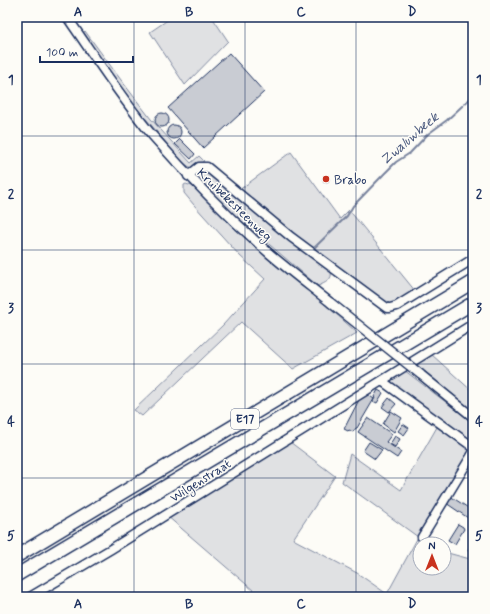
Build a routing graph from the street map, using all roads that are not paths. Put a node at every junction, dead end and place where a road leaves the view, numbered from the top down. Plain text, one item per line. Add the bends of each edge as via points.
1 (68, 17) edge
2 (188, 176) junction
3 (473, 259) edge
4 (473, 282) edge
5 (473, 303) edge
6 (473, 324) edge
7 (382, 381) junction
8 (473, 417) edge
9 (473, 447) edge
10 (473, 453) edge
11 (423, 536) edge
12 (17, 556) edge
13 (17, 575) edge
14 (30, 597) edge

1 - 2 street, Kruibekesteenweg via 117,91
2 - 3 street via 199,167 207,167 291,237 387,308 397,306
2 - 8 street, Kruibekesteenweg, bridge via 270,254
4 - 12 highway, E17
5 - 13 highway, E17
6 - 7 street, Wilgenstraat
7 - 9 street
7 - 14 street, Wilgenstraat
10 - 11 street

